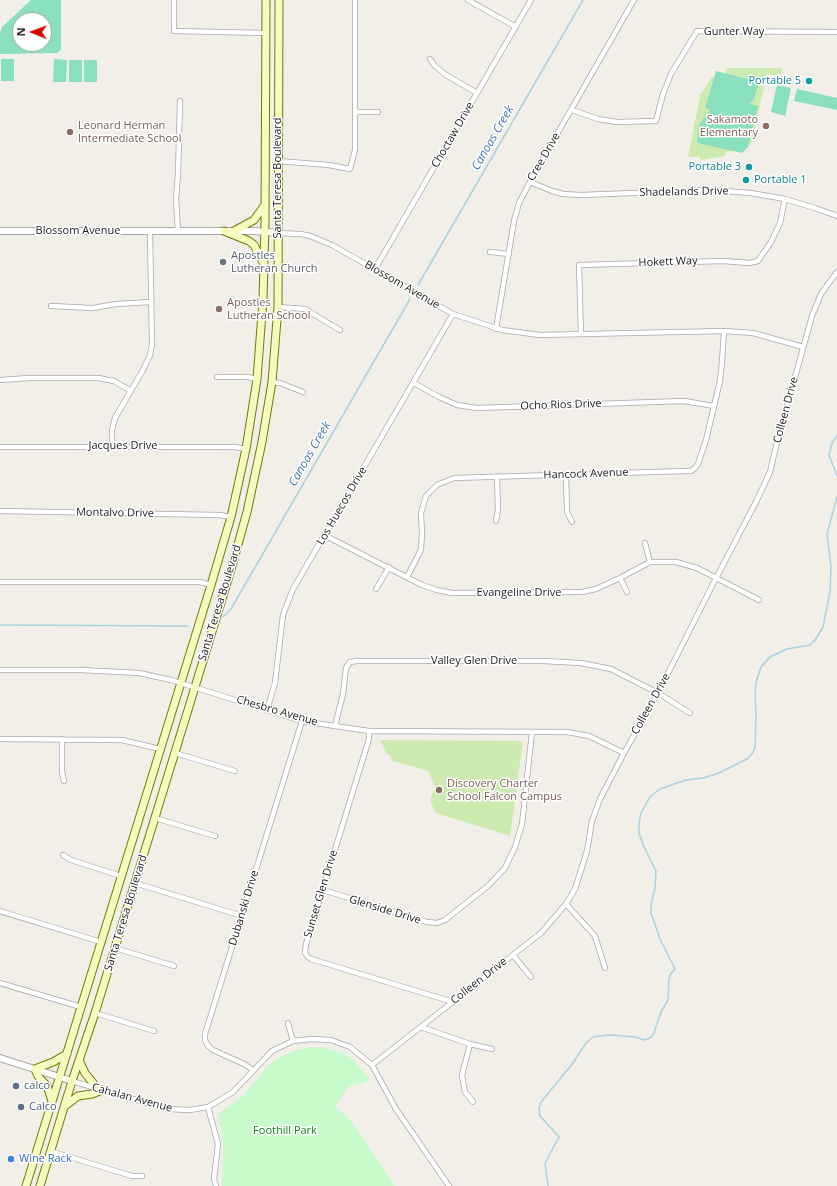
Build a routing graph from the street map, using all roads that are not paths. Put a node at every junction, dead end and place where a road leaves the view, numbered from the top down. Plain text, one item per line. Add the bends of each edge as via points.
1 (174, 0) edge
2 (266, 0) edge
3 (279, 0) edge
4 (355, 0) edge
5 (468, 0) edge
6 (531, 0) edge
7 (634, 0) edge
8 (516, 27) junction
9 (837, 32) edge
10 (266, 33) junction
11 (430, 59) dead end
12 (477, 93) junction
13 (180, 101) dead end
14 (572, 110) junction
15 (355, 112) junction
16 (378, 112) dead end
17 (278, 161) junction
18 (530, 182) junction
19 (785, 199) junction
20 (265, 204) junction
21 (837, 216) edge
22 (0, 231) edge
23 (150, 231) junction
24 (178, 231) junction
25 (224, 231) junction
26 (234, 231) junction
27 (265, 232) junction
28 (278, 232) junction
29 (490, 252) dead end
30 (508, 254) junction
31 (264, 264) junction
32 (375, 269) junction
33 (837, 272) edge
34 (150, 302) junction
35 (51, 306) dead end
36 (278, 307) junction
37 (452, 314) junction
38 (496, 329) junction
39 (340, 330) dead end
40 (724, 331) junction
41 (581, 334) junction
42 (803, 347) junction
43 (217, 378) dead end
44 (257, 379) junction
45 (0, 380) edge
46 (272, 382) junction
47 (414, 383) junction
48 (131, 391) junction
49 (303, 392) dead end
50 (714, 406) junction
51 (112, 446) junction
52 (0, 447) edge
53 (246, 449) junction
54 (566, 475) junction
55 (497, 477) junction
56 (0, 511) edge
57 (231, 517) junction
58 (496, 522) dead end
59 (572, 522) dead end
60 (324, 535) junction
61 (645, 543) dead end
62 (650, 562) junction
63 (389, 568) junction
64 (407, 577) junction
65 (620, 578) junction
66 (717, 578) junction
67 (0, 582) edge
68 (210, 585) junction
69 (376, 590) dead end
70 (627, 592) dead end
71 (758, 600) dead end
72 (0, 670) edge
73 (180, 683) junction
74 (195, 687) junction
75 (658, 693) junction
76 (267, 710) junction
77 (690, 713) dead end
78 (302, 720) junction
79 (335, 726) junction
80 (369, 731) junction
81 (532, 732) junction
82 (0, 739) edge
83 (62, 740) junction
84 (160, 749) junction
85 (174, 753) junction
86 (624, 753) junction
87 (235, 772) dead end
88 (64, 781) dead end
89 (155, 818) junction
90 (214, 836) dead end
91 (63, 855) dead end
92 (122, 876) junction
93 (135, 883) junction
94 (323, 890) junction
95 (566, 904) junction
96 (0, 911) edge
97 (242, 916) junction
98 (101, 942) junction
99 (115, 948) junction
100 (513, 954) junction
101 (174, 966) dead end
102 (605, 968) dead end
103 (531, 977) dead end
104 (0, 983) edge
105 (452, 1002) junction
106 (81, 1007) junction
107 (95, 1013) junction
108 (288, 1023) dead end
109 (421, 1027) junction
110 (154, 1031) dead end
111 (292, 1041) junction
112 (470, 1044) junction
113 (492, 1049) dead end
114 (67, 1054) junction
115 (0, 1058) edge
116 (79, 1060) junction
117 (372, 1065) junction
118 (35, 1069) junction
119 (253, 1070) junction
120 (60, 1077) junction
121 (72, 1081) junction
122 (100, 1089) junction
123 (52, 1101) junction
124 (473, 1102) dead end
125 (64, 1106) junction
126 (208, 1107) junction
127 (50, 1151) junction
128 (142, 1176) dead end
129 (26, 1186) edge
130 (40, 1186) edge
131 (216, 1186) edge
132 (449, 1186) edge

1 - 10 street via 174,32
2 - 10 main road, Santa Teresa Boulevard
3 - 17 main road, Santa Teresa Boulevard
4 - 15 street
5 - 8 street
6 - 8 street, Choctaw Drive
7 - 14 street, Cree Drive
8 - 12 street, Choctaw Drive
9 - 14 street, Gunter Way via 697,31 671,74 656,121 617,122
10 - 20 main road, Santa Teresa Boulevard
11 - 12 street via 446,75
12 - 32 street, Choctaw Drive
13 - 24 street via 176,199
14 - 18 street, Cree Drive
15 - 16 street
15 - 17 street via 355,150 350,168
17 - 28 main road, Santa Teresa Boulevard
18 - 19 street, Shadelands Drive via 563,194 718,191
18 - 30 street, Cree Drive via 519,203
19 - 21 street, Shadelands Drive
19 - 41 street, Hokett Way via 780,223 758,261 579,265
20 - 26 main road via 254,220
20 - 27 main road, Santa Teresa Boulevard
22 - 23 street, Blossom Avenue
23 - 24 street, Blossom Avenue
23 - 34 street
24 - 25 street, Blossom Avenue
25 - 26 street, Blossom Avenue
25 - 31 main road via 254,245
26 - 27 street, Blossom Avenue
27 - 28 street, Blossom Avenue
27 - 31 main road, Santa Teresa Boulevard
28 - 32 street, Blossom Avenue via 310,236
28 - 36 main road, Santa Teresa Boulevard
29 - 30 street
30 - 38 street, Cree Drive
31 - 44 main road, Santa Teresa Boulevard
32 - 37 street, Blossom Avenue
33 - 42 street, Colleen Drive via 821,294
34 - 35 street via 93,308
34 - 48 street via 150,355
36 - 39 street via 304,309
36 - 46 main road, Santa Teresa Boulevard
37 - 38 street, Blossom Avenue
37 - 47 street, Los Huecos Drive
38 - 41 street, Blossom Avenue via 540,335
40 - 41 street, Blossom Avenue
40 - 42 street, Blossom Avenue via 753,333
40 - 50 street, Hancock Avenue via 722,362
42 - 66 street, Colleen Drive via 770,472
43 - 44 street
44 - 53 main road, Santa Teresa Boulevard
45 - 48 street via 98,378 114,381
46 - 49 street
46 - 74 main road, Santa Teresa Boulevard via 247,512
47 - 50 street, Ocho Rios Drive via 457,405 478,408 684,401
47 - 60 street, Los Huecos Drive
48 - 51 street via 115,418
50 - 54 street, Hancock Avenue via 698,464 691,471
51 - 52 street, Jacques Drive
51 - 53 street, Jacques Drive
53 - 57 main road, Santa Teresa Boulevard
54 - 55 street, Hancock Avenue
54 - 59 street via 567,512
55 - 58 street
55 - 64 street, Hancock Avenue via 454,478 437,485 426,496 421,513 421,550
56 - 57 street, Montalvo Drive
57 - 68 main road, Santa Teresa Boulevard
60 - 63 street, Evangeline Drive
60 - 76 street, Los Huecos Drive via 293,589 283,615 275,683
61 - 62 street
62 - 65 street, Evangeline Drive
62 - 66 street, Evangeline Drive via 676,562 697,568
63 - 64 street, Evangeline Drive
63 - 69 street
64 - 65 street, Evangeline Drive via 422,585 452,593 582,592 596,589
65 - 70 street
66 - 71 street, Evangeline Drive
66 - 75 street, Colleen Drive
67 - 68 street via 200,582
68 - 73 main road, Santa Teresa Boulevard
72 - 73 street, Chesbro Avenue via 139,673
73 - 74 street, Chesbro Avenue
73 - 84 main road, Santa Teresa Boulevard
74 - 76 street, Chesbro Avenue
74 - 85 main road, Santa Teresa Boulevard
75 - 77 street, Valley Glen Drive
75 - 79 street, Valley Glen Drive via 611,669 581,663 358,661 350,662 346,668
75 - 86 street, Colleen Drive
76 - 78 street, Chesbro Avenue
78 - 79 street, Chesbro Avenue
78 - 97 street, Dubanski Drive
79 - 80 street, Chesbro Avenue
80 - 81 street, Chesbro Avenue
80 - 94 street, Sunset Glen Drive via 369,739
81 - 86 street, Chesbro Avenue via 567,732 589,736
81 - 94 street, Glenside Drive via 522,824 515,847 505,868 489,885 445,920 437,923 427,922
82 - 83 street
83 - 84 street via 122,740
83 - 88 street
84 - 92 main road, Santa Teresa Boulevard
85 - 87 street
85 - 89 main road, Santa Teresa Boulevard
86 - 95 street, Colleen Drive via 600,800 592,821 581,870
89 - 90 street
89 - 93 main road, Santa Teresa Boulevard
91 - 92 street via 71,860
92 - 98 main road, Santa Teresa Boulevard
93 - 97 street
93 - 99 main road, Santa Teresa Boulevard
94 - 105 street, Sunset Glen Drive via 305,949 308,957
95 - 100 street, Colleen Drive via 541,933
95 - 102 street via 595,936
96 - 98 street
97 - 119 street, Dubanski Drive via 205,1040 212,1050 232,1057
98 - 106 main road, Santa Teresa Boulevard
99 - 101 street
99 - 107 main road, Santa Teresa Boulevard
100 - 103 street
100 - 105 street, Colleen Drive
104 - 106 street
105 - 109 street, Colleen Drive
106 - 114 main road, Santa Teresa Boulevard
107 - 110 street
107 - 116 main road, Santa Teresa Boulevard
108 - 111 street
109 - 112 street
109 - 117 street, Colleen Drive
111 - 117 street, Cahalan Avenue via 330,1040 350,1046
111 - 119 street, Cahalan Avenue via 272,1051
112 - 113 street
112 - 124 street via 462,1075 465,1092
114 - 118 main road
114 - 120 main road, Santa Teresa Boulevard
115 - 118 street, Cahalan Avenue
116 - 121 main road, Santa Teresa Boulevard
116 - 122 main road via 85,1073
117 - 132 street, Cahalan Avenue via 396,1109
118 - 120 street, Cahalan Avenue
118 - 123 main road via 47,1086
119 - 126 street, Cahalan Avenue via 233,1092
120 - 121 street, Cahalan Avenue
120 - 123 main road, Santa Teresa Boulevard
121 - 122 street, Cahalan Avenue
121 - 125 main road, Santa Teresa Boulevard
122 - 125 main road via 92,1094 78,1096
122 - 126 street, Cahalan Avenue via 167,1109 190,1110
123 - 129 main road, Santa Teresa Boulevard
125 - 127 main road, Santa Teresa Boulevard
126 - 131 street via 218,1144 214,1179
127 - 128 street via 132,1176
127 - 130 main road, Santa Teresa Boulevard

